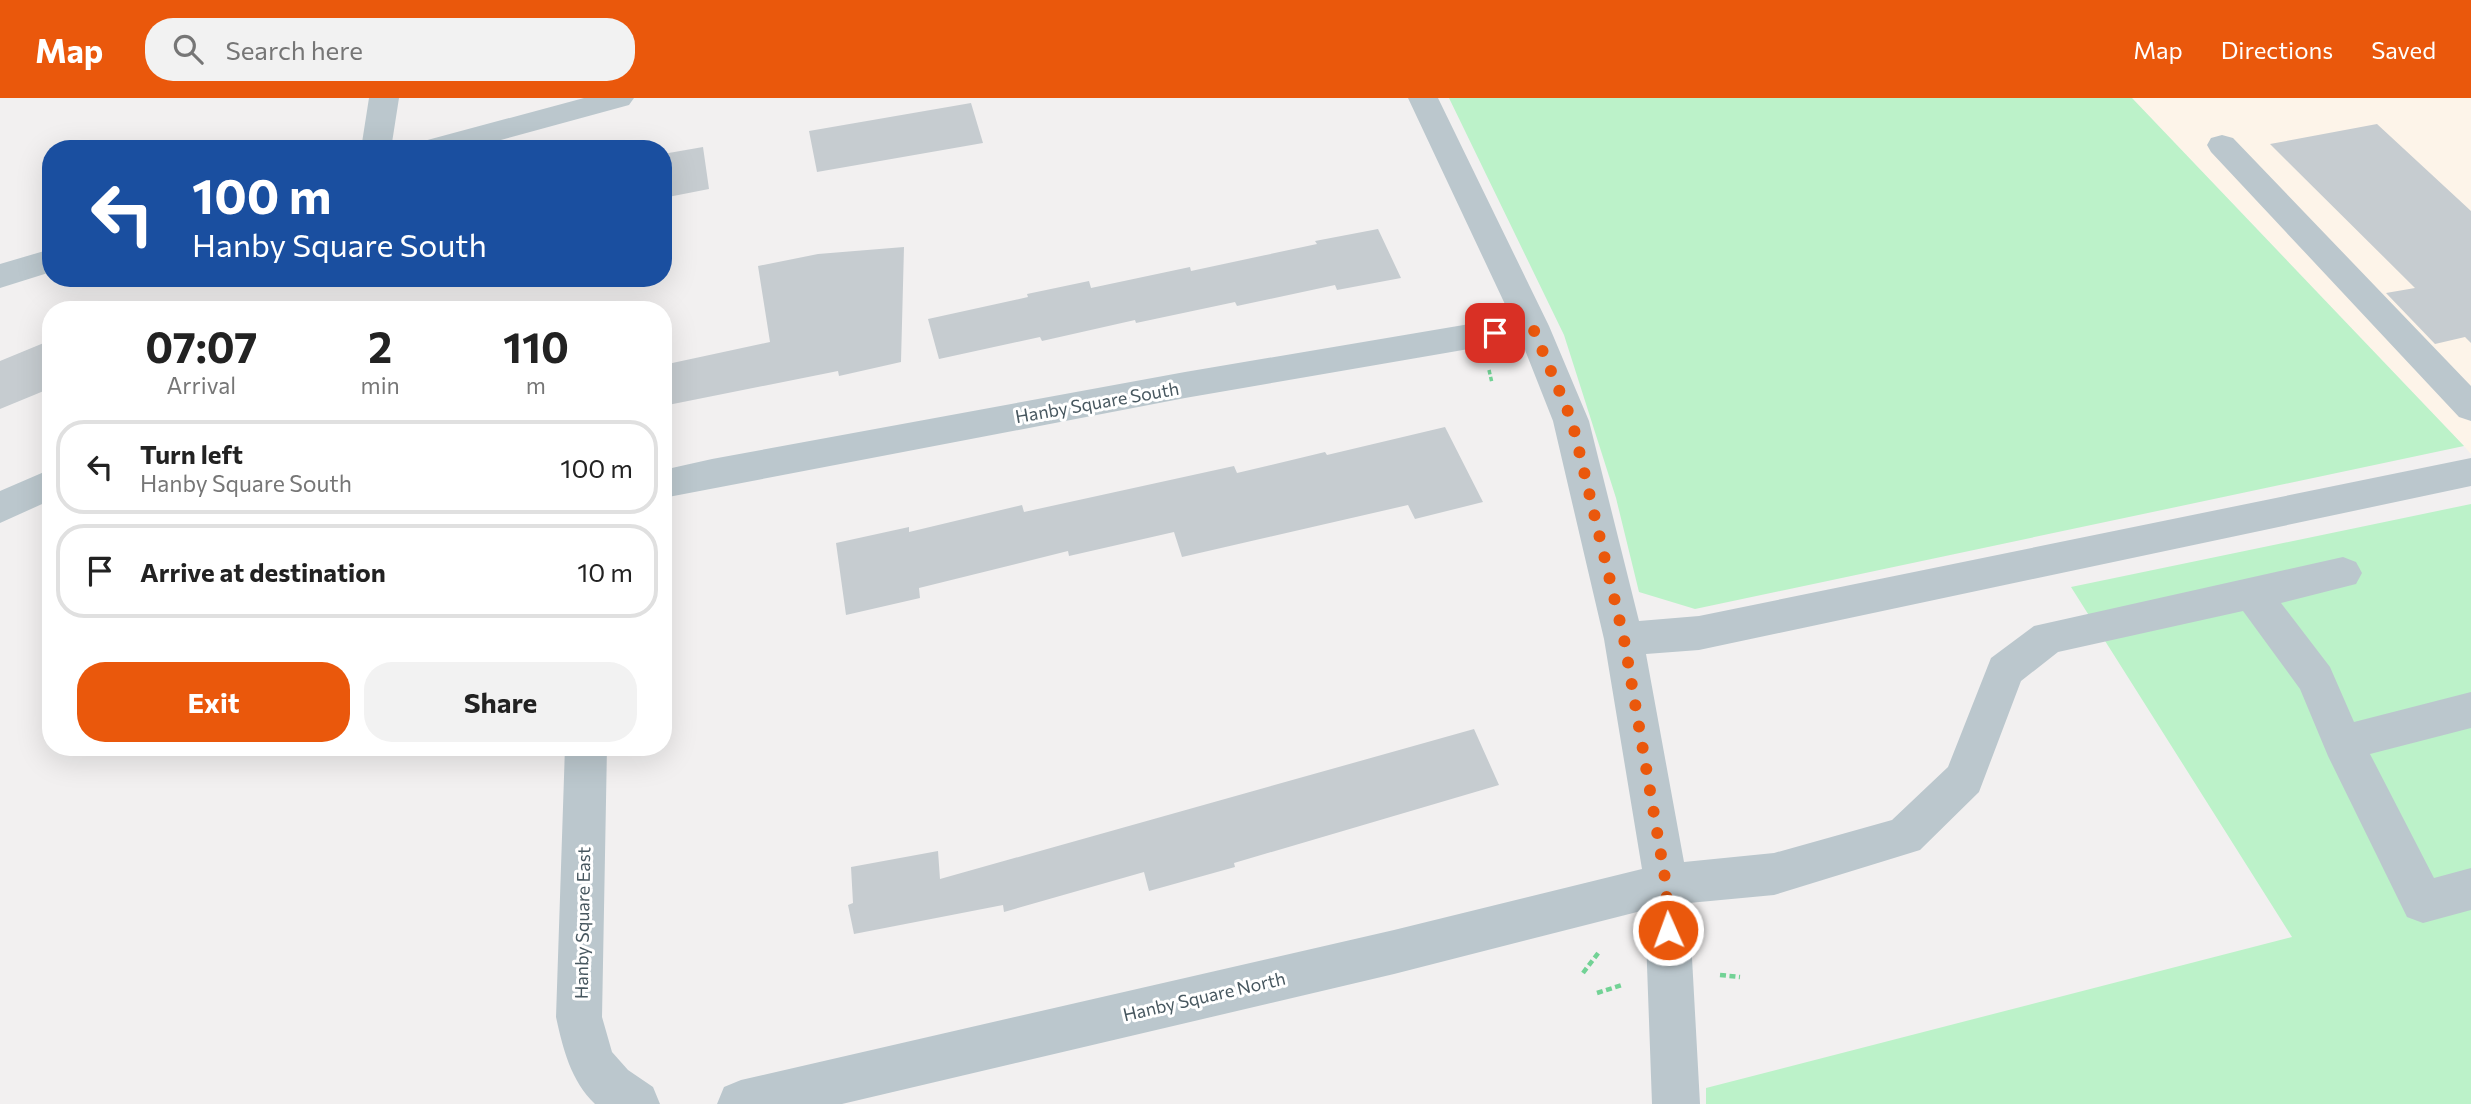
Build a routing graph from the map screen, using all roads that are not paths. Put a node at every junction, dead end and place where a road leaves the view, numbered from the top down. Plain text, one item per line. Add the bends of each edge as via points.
1 (384, 98) edge
2 (619, 98) edge
3 (1423, 98) edge
4 (377, 140) edge
5 (464, 140) edge
6 (2222, 145) dead end
7 (42, 263) edge
8 (0, 276) edge
9 (1532, 326) junction
10 (2471, 408) edge
11 (2471, 472) edge
12 (672, 482) edge
13 (42, 487) edge
14 (0, 508) edge
15 (2343, 573) dead end
16 (2251, 593) junction
17 (1624, 639) junction
18 (2471, 710) edge
19 (2343, 743) junction
20 (586, 756) edge
21 (1666, 884) junction
22 (2471, 889) edge
23 (624, 1097) edge
24 (741, 1104) edge
25 (1676, 1104) edge

1 - 4 street
2 - 5 street
3 - 9 street
6 - 10 street
7 - 8 street
9 - 12 street, Hanby Square South via 1185,385
9 - 17 street via 1572,421
11 - 17 street via 1699,633
13 - 14 street
15 - 16 street, Hanby Square North
16 - 19 street via 2316,678
16 - 21 street, Hanby Square North via 2048,638 2005,670 1964,779 1905,836 1774,874
17 - 21 street
18 - 19 street
19 - 22 street via 2423,902
20 - 23 street, Hanby Square East via 579,1017 588,1058
21 - 24 street, Hanby Square North
21 - 25 street

